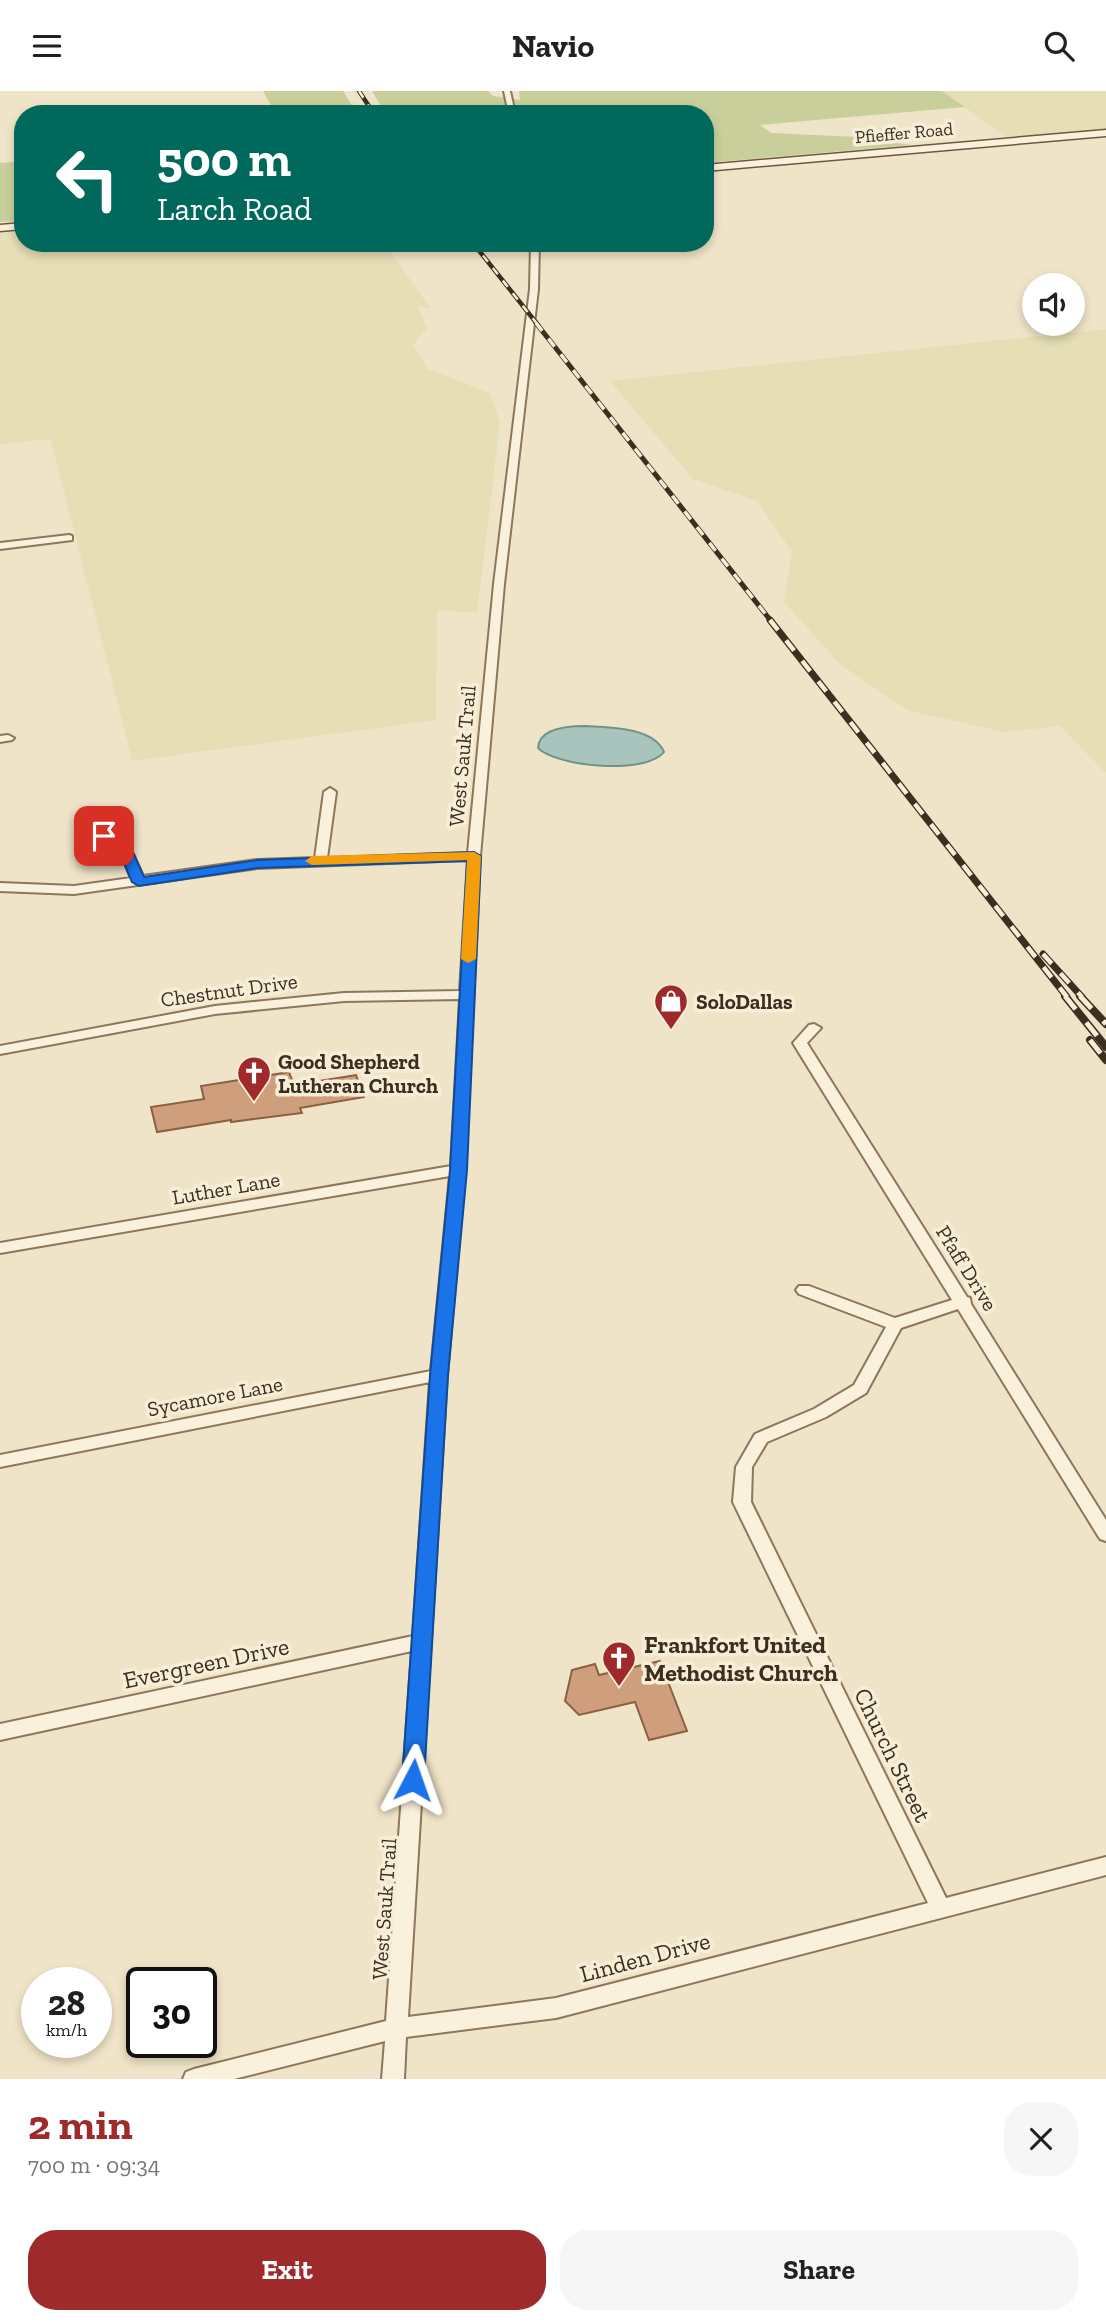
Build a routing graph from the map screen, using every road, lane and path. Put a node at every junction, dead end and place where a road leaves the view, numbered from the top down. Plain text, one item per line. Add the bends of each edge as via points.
1 (1106, 133) edge
2 (714, 167) edge
3 (535, 252) edge
4 (69, 538) dead end
5 (0, 546) edge
6 (330, 792) dead end
7 (104, 836) dead end
8 (474, 856) junction
9 (321, 860) junction
10 (139, 882) junction
11 (0, 887) edge
12 (466, 995) junction
13 (814, 1028) dead end
14 (0, 1050) edge
15 (458, 1170) junction
16 (0, 1248) edge
17 (804, 1290) dead end
18 (964, 1302) junction
19 (895, 1324) junction
20 (439, 1375) junction
21 (0, 1461) edge
22 (1106, 1534) edge
23 (421, 1642) junction
24 (0, 1732) edge
25 (1106, 1866) edge
26 (940, 1907) junction
27 (397, 2028) junction
28 (194, 2079) edge
29 (393, 2079) edge

1 - 2 street, Pfieffer Road
3 - 8 street, West Sauk Trail
4 - 5 street
6 - 9 street
7 - 10 street via 123,844
8 - 9 street
8 - 12 street, West Sauk Trail
9 - 10 street via 257,864
10 - 11 street via 74,890
12 - 14 street, Chestnut Drive via 344,997 215,1010
12 - 15 street, West Sauk Trail
13 - 18 street, Pfaff Drive via 800,1043
15 - 16 street, Luther Lane
15 - 20 street, West Sauk Trail
17 - 19 street
18 - 19 street
18 - 22 street, Pfaff Drive
19 - 26 street, Church Street via 860,1389 821,1413 761,1438 744,1467 742,1502
20 - 21 street, Sycamore Lane
20 - 23 street, West Sauk Trail
23 - 24 street, Evergreen Drive
23 - 27 street, West Sauk Trail
25 - 26 street, Linden Drive
26 - 27 street, Linden Drive via 556,2008
27 - 28 street, Linden Drive
27 - 29 street, West Sauk Trail

